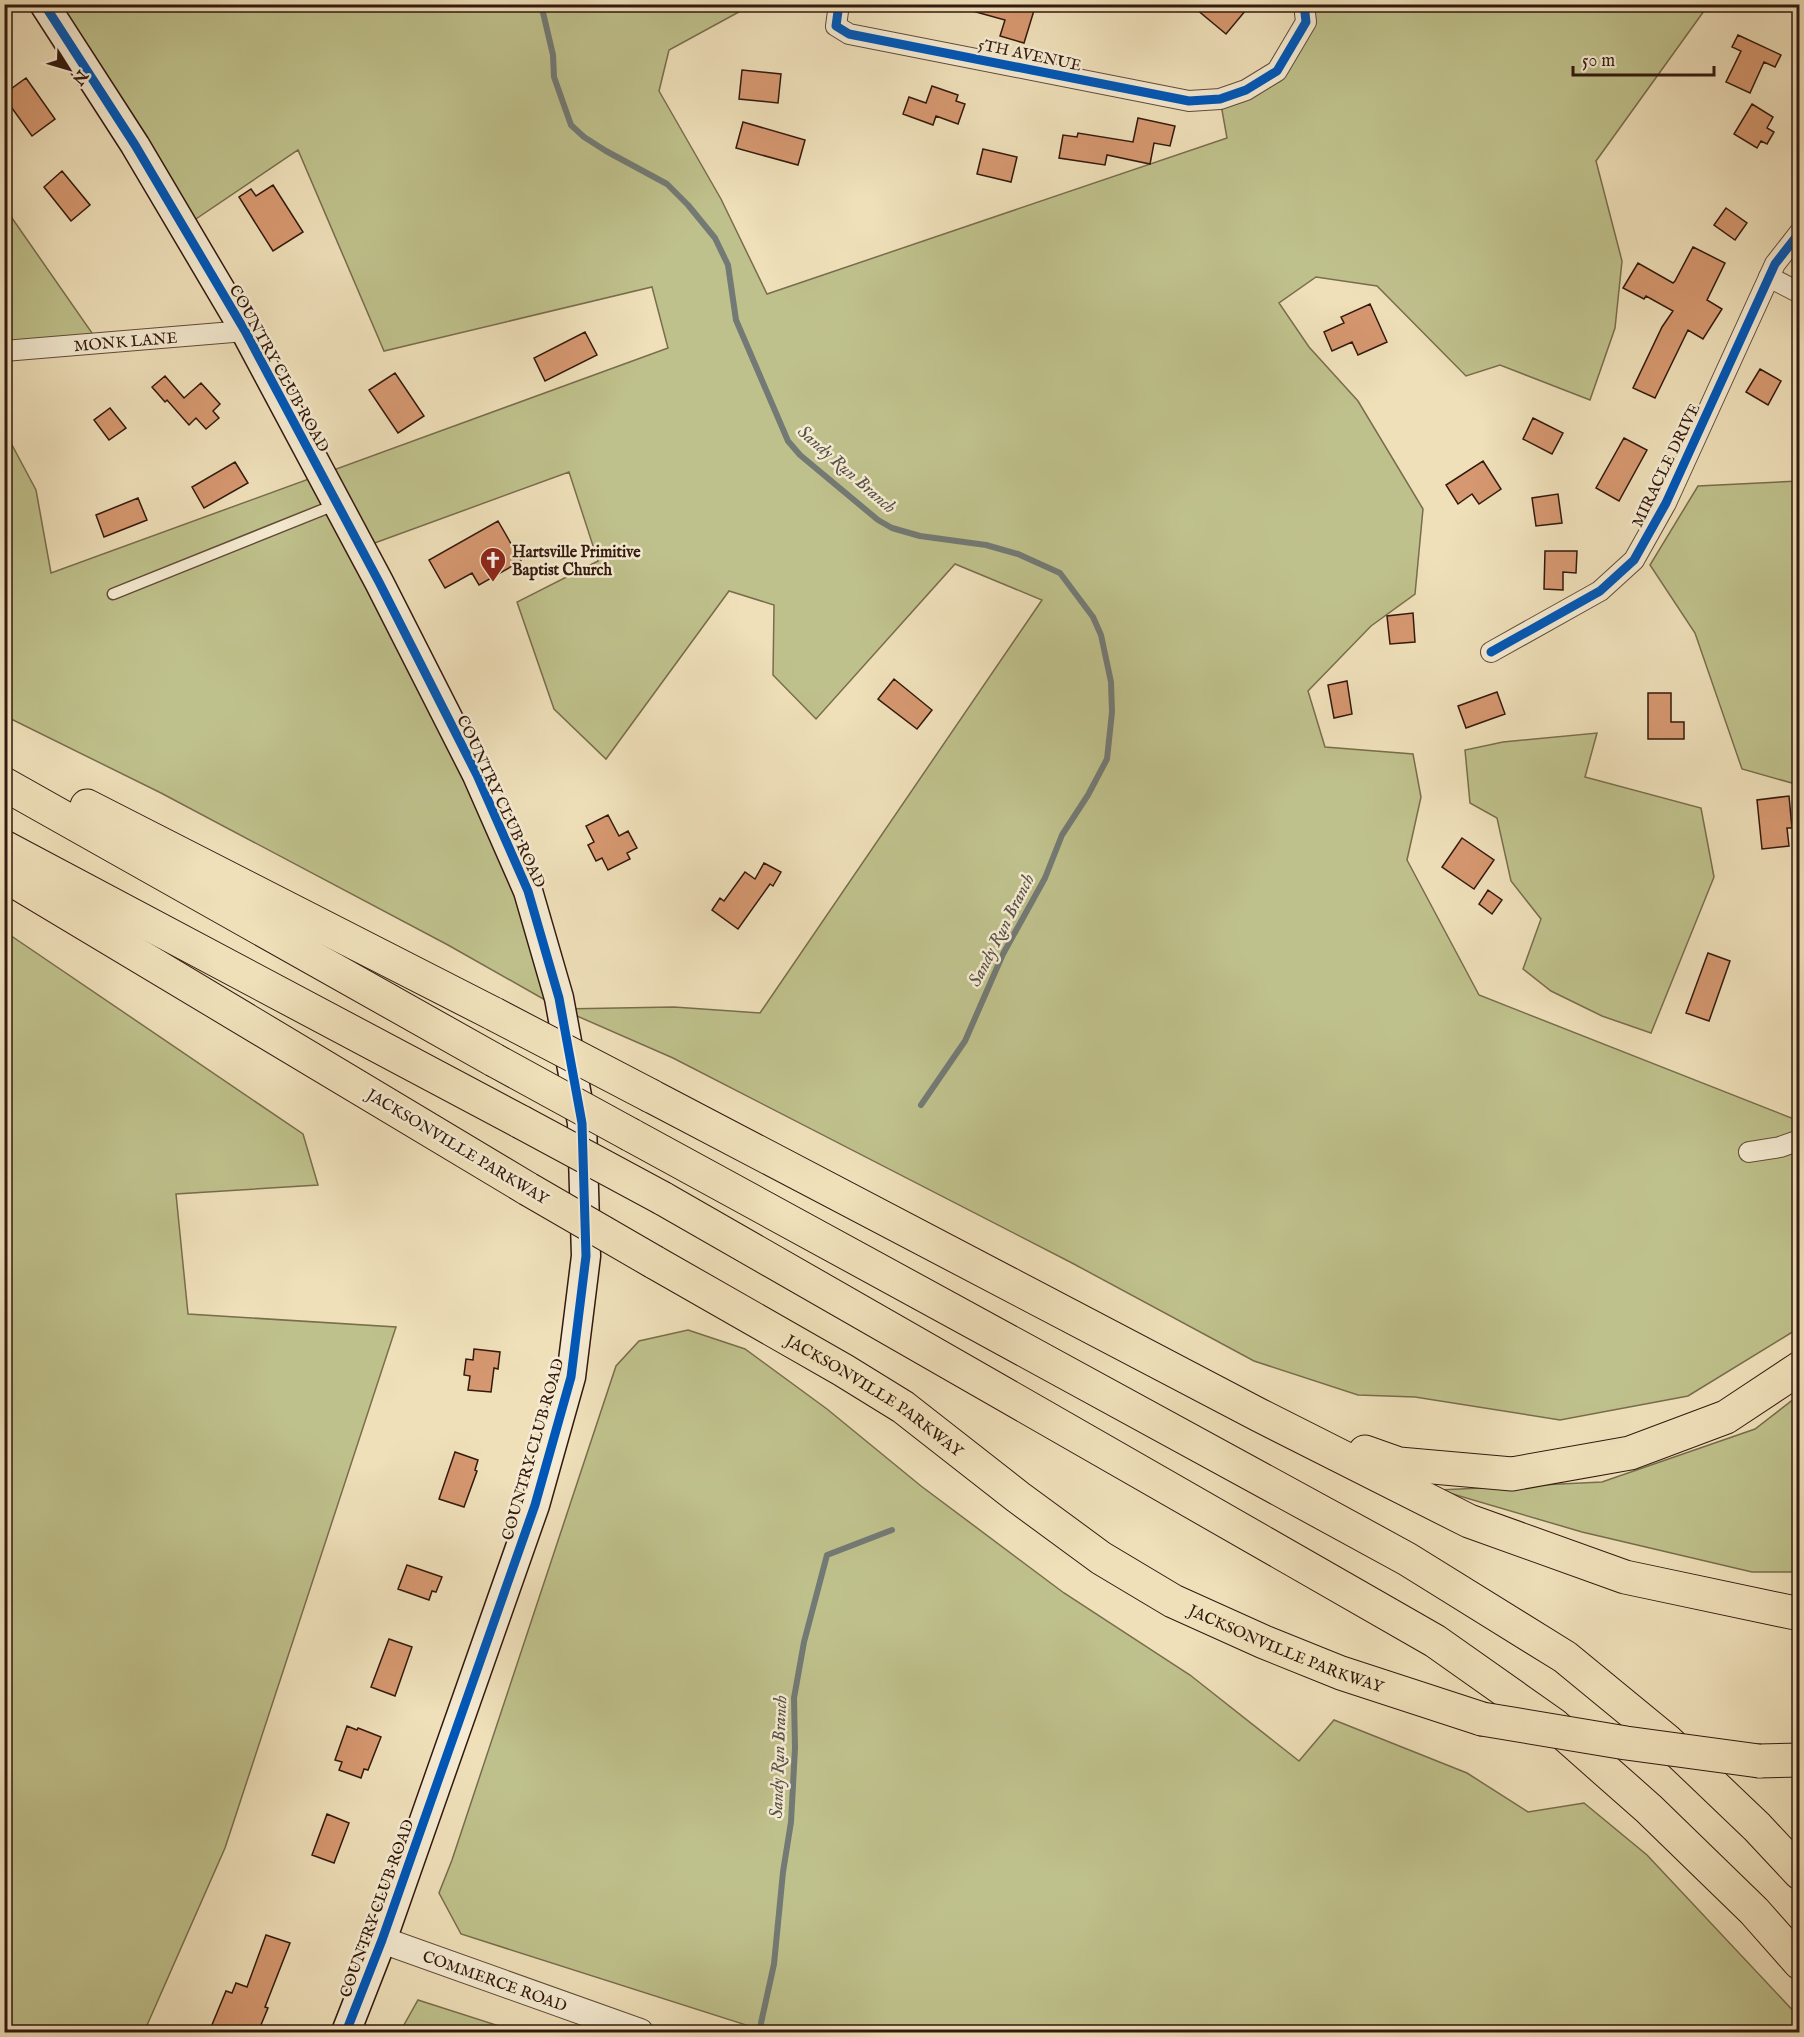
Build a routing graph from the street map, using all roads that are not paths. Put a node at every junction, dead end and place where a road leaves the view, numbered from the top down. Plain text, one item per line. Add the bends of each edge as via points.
1 (44, 4) edge
2 (838, 4) edge
3 (1304, 4) edge
4 (1800, 232) edge
5 (1769, 277) junction
6 (1800, 293) edge
7 (245, 331) junction
8 (4, 351) edge
9 (337, 504) junction
10 (113, 594) dead end
11 (1491, 652) dead end
12 (4, 764) edge
13 (4, 784) edge
14 (4, 847) edge
15 (4, 875) edge
16 (1800, 1140) edge
17 (1749, 1152) dead end
18 (1800, 1368) edge
19 (1259, 1415) junction
20 (1800, 1614) edge
21 (1800, 1760) edge
22 (1800, 1873) edge
23 (382, 1940) junction
24 (1800, 1963) edge
25 (346, 2032) edge
26 (640, 2032) edge

1 - 7 main road, COUNTRY CLUB ROAD via 135,145
2 - 3 street, 5TH AVENUE via 836,26 849,34 1189,101 1220,99 1246,90 1277,71 1306,22
4 - 5 street, MIRACLE DRIVE
5 - 6 street
5 - 11 street, MIRACLE DRIVE via 1666,503 1634,560 1600,591
7 - 8 street, MONK LANE
7 - 9 main road, COUNTRY CLUB ROAD
9 - 10 lane
9 - 23 main road, COUNTRY CLUB ROAD via 477,775 528,891 559,998 582,1123 586,1234 571,1377 535,1505
12 - 19 highway, bridge via 495,1014
13 - 22 highway, bridge via 494,1060 1407,1559 1565,1657 1666,1740
14 - 24 highway, bridge via 662,1198 1435,1641 1554,1725 1649,1809 1754,1911
15 - 21 highway, JACKSONVILLE PARKWAY, bridge via 528,1189 903,1407 1101,1558 1173,1601 1341,1673 1482,1719 1759,1761
16 - 17 street
18 - 19 highway via 1726,1417 1630,1453 1512,1474 1399,1464
19 - 20 highway via 1469,1521 1625,1577
23 - 25 main road, COUNTRY CLUB ROAD
23 - 26 street, COMMERCE ROAD

